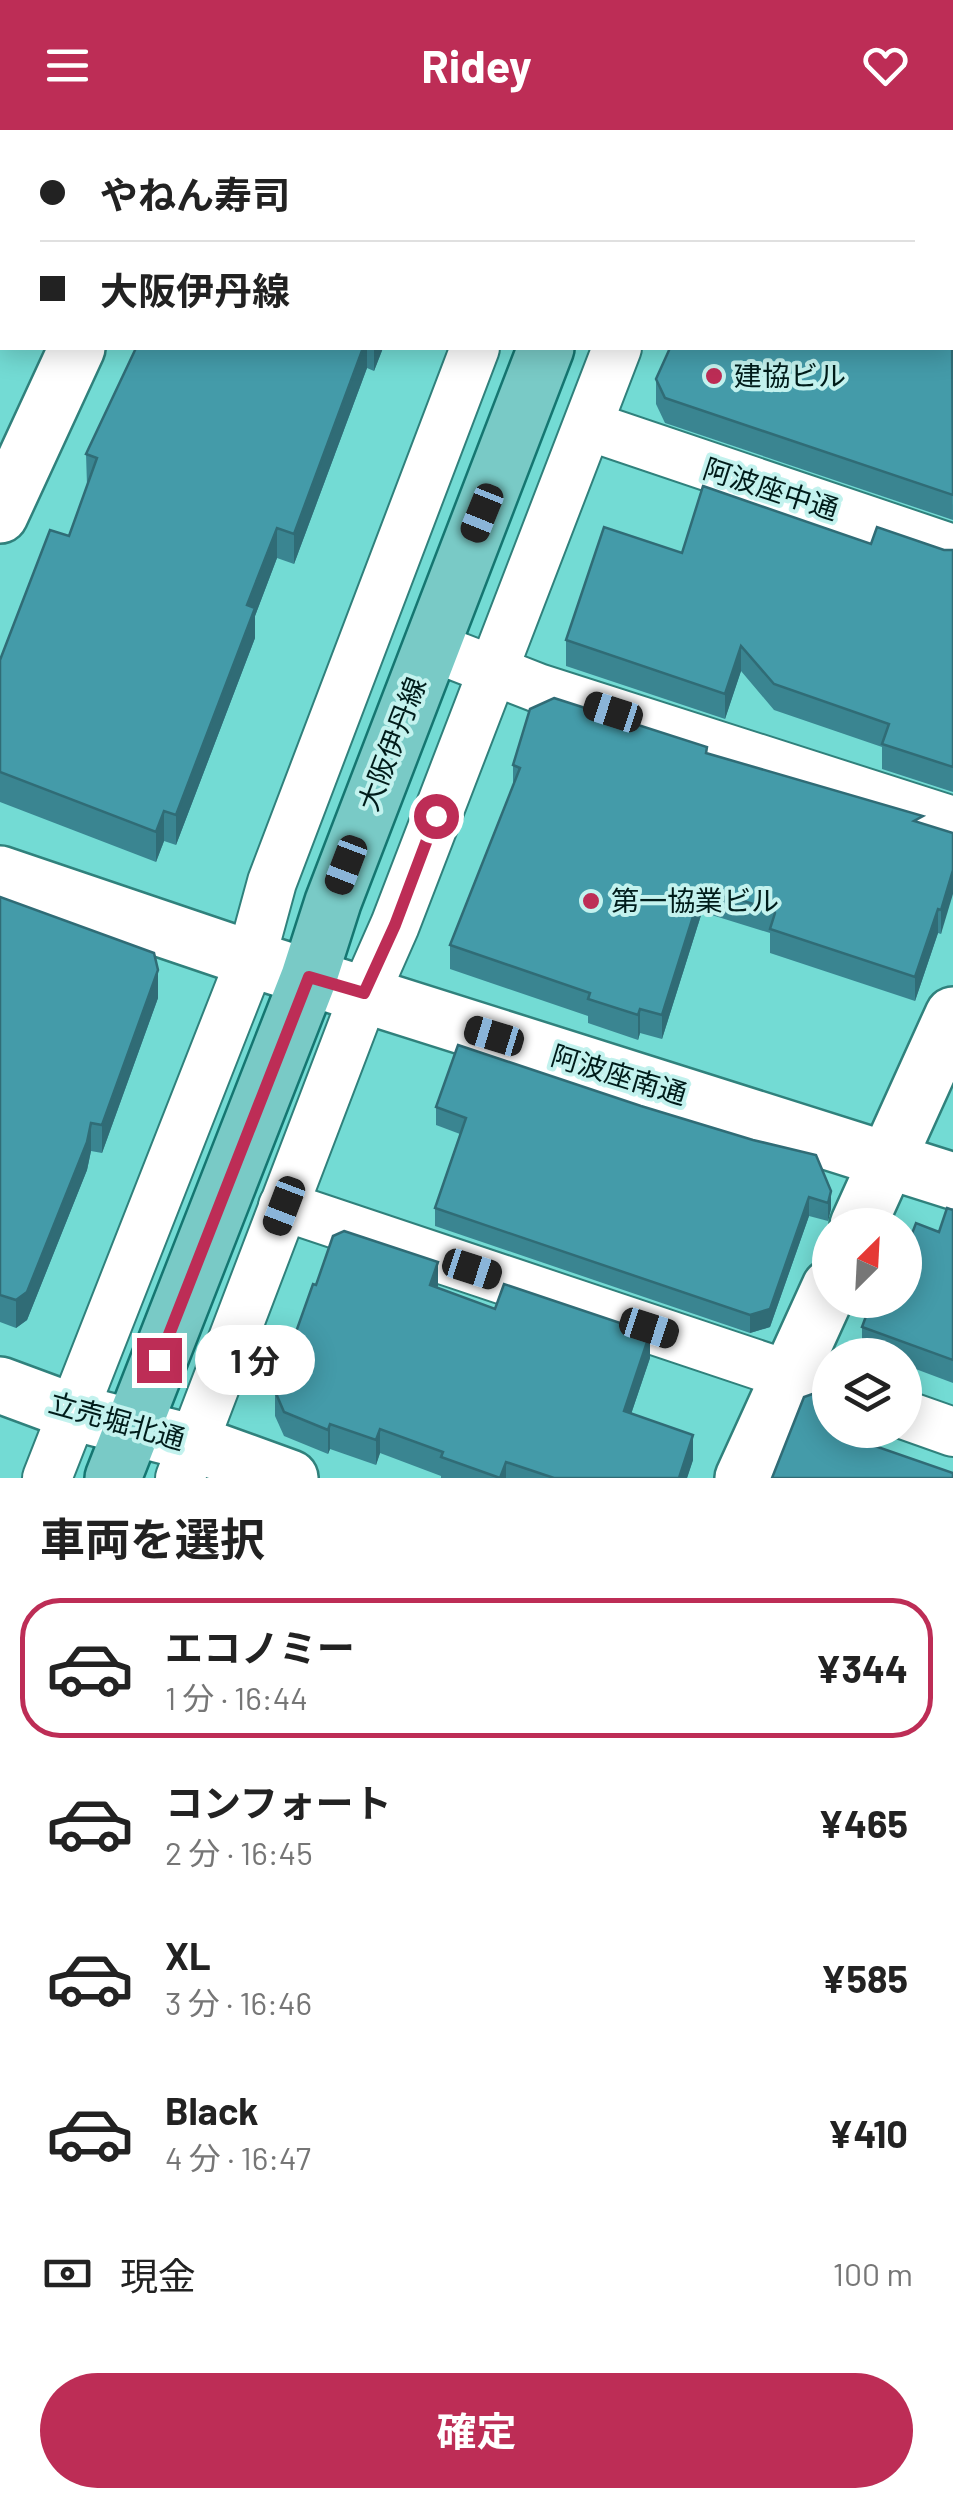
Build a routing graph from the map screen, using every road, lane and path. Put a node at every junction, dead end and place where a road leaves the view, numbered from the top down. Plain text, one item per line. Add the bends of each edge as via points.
1 (75, 350) edge
2 (473, 350) edge
3 (545, 350) edge
4 (617, 350) edge
5 (589, 426) junction
6 (16, 440) edge
7 (0, 515) edge
8 (953, 549) edge
9 (430, 646) junction
10 (491, 671) junction
11 (953, 821) edge
12 (0, 874) edge
13 (251, 960) junction
14 (309, 977) junction
15 (364, 993) junction
16 (953, 1015) edge
17 (888, 1158) junction
18 (953, 1181) edge
19 (284, 1206) junction
20 (866, 1208) edge
21 (823, 1318) edge
22 (810, 1382) edge
23 (0, 1385) edge
24 (73, 1412) junction
25 (922, 1421) edge
26 (132, 1427) junction
27 (953, 1432) edge
28 (186, 1460) edge
29 (47, 1478) edge
30 (113, 1478) edge
31 (290, 1478) edge
32 (743, 1478) edge

1 - 6 street
2 - 13 street via 272,882
3 - 9 main road, 大阪伊丹線
4 - 5 street
5 - 8 street, 阿波座中通
5 - 10 street
6 - 7 street
9 - 10 street
9 - 14 main road, 大阪伊丹線
10 - 11 street
10 - 15 street
12 - 13 street, 阿波座南通
13 - 14 street, 阿波座南通
13 - 24 street
14 - 15 street, 阿波座南通
14 - 26 main road, 大阪伊丹線
15 - 17 street, 阿波座南通
15 - 19 street
16 - 17 street
17 - 18 street, 阿波座南通
17 - 20 street
19 - 22 street
19 - 28 street
21 - 22 street
22 - 32 street
23 - 24 street, 立売堀北通
24 - 26 street, 立売堀北通
24 - 29 street
25 - 27 street
26 - 28 street, 立売堀北通
26 - 30 main road, 大阪伊丹線
28 - 31 street, 立売堀北通

